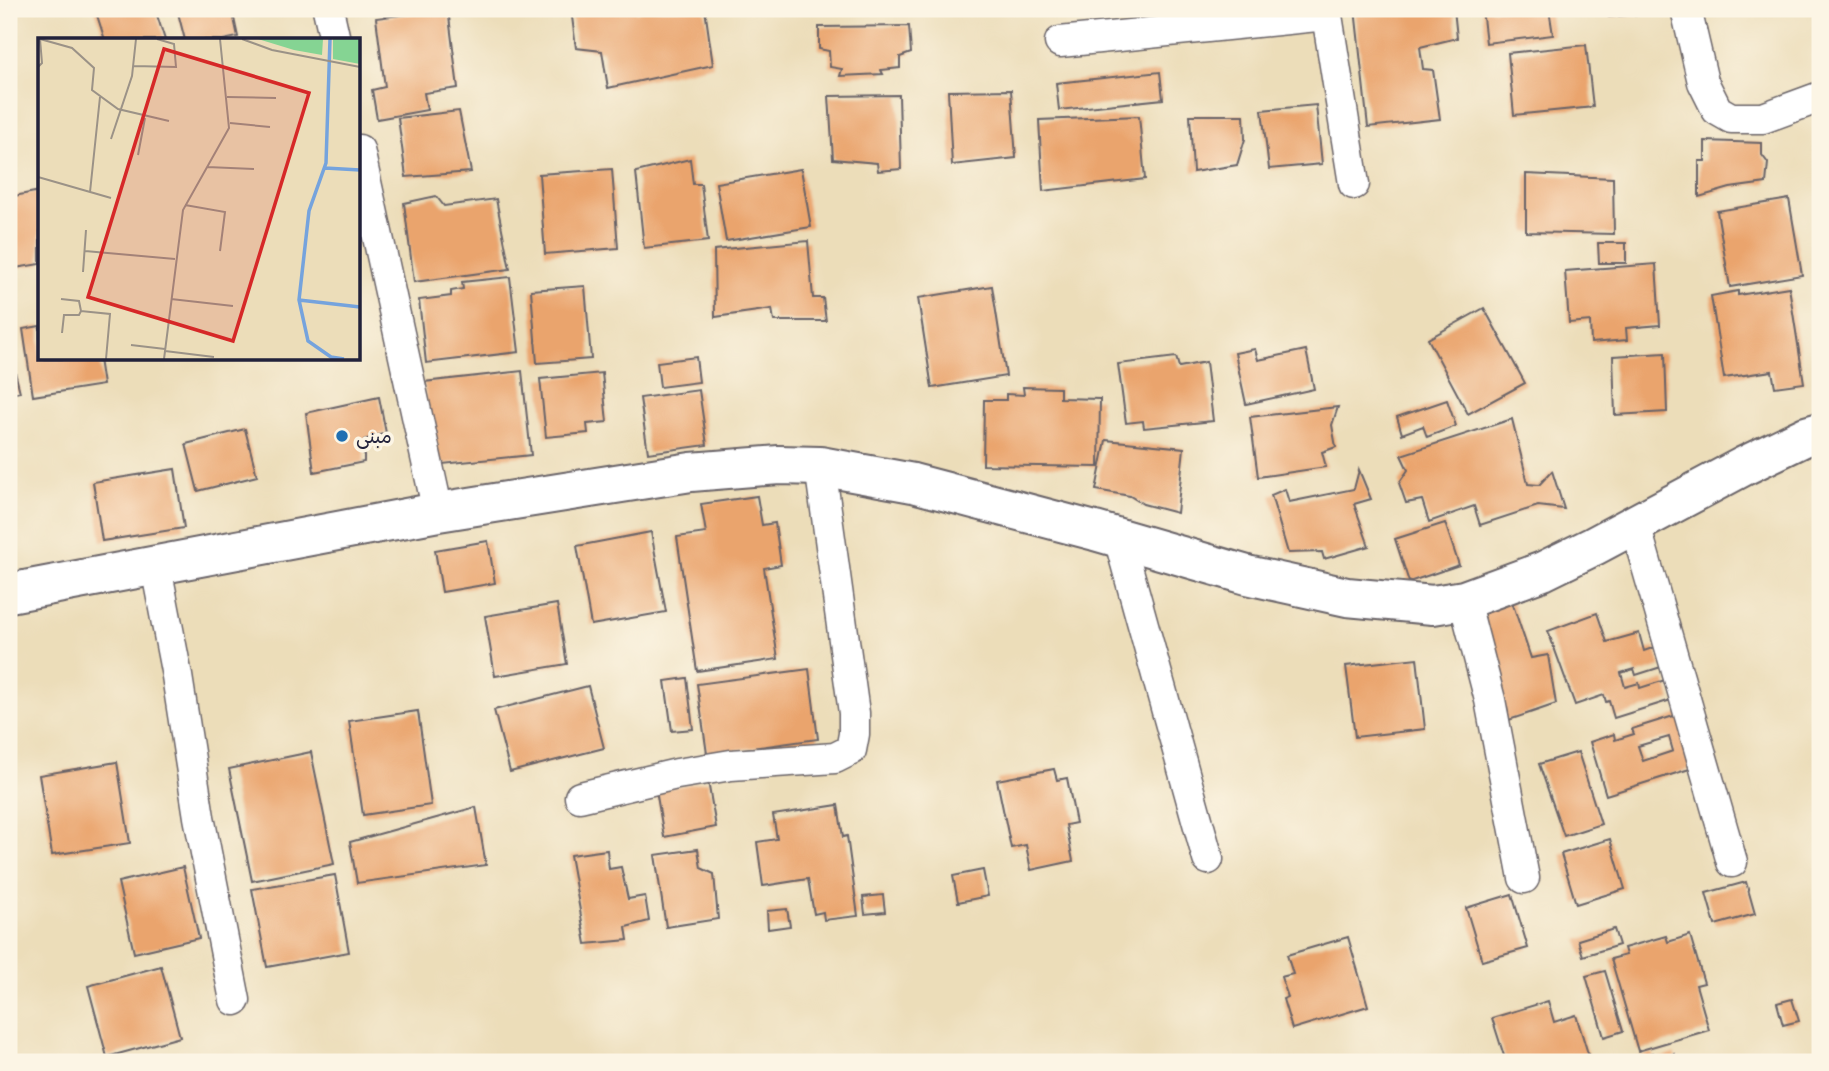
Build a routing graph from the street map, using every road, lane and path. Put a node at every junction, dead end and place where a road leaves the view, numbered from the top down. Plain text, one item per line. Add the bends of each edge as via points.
1 (328, 9) edge
2 (1686, 9) edge
3 (1327, 12) edge
4 (335, 38) edge
5 (1060, 42) dead end
6 (1820, 97) edge
7 (360, 155) edge
8 (1354, 184) dead end
9 (1820, 432) edge
10 (820, 466) junction
11 (438, 512) junction
12 (1635, 525) junction
13 (1119, 538) junction
14 (156, 567) junction
15 (9, 593) edge
16 (1464, 600) junction
17 (580, 797) dead end
18 (1208, 859) dead end
19 (1732, 862) dead end
20 (1524, 878) dead end
21 (235, 1000) dead end

1 - 4 street
2 - 6 street via 1703,82 1717,110 1731,118 1763,118
3 - 5 street
3 - 8 street
7 - 11 street
9 - 12 main road
10 - 11 main road via 691,472
10 - 13 main road via 913,484
10 - 17 street via 854,713 851,750 835,758 731,765 677,774
11 - 14 main road
12 - 16 main road via 1543,571
12 - 19 street
13 - 16 main road via 1247,575 1347,597 1433,605
13 - 18 street
14 - 15 main road
14 - 21 street
16 - 20 street via 1490,701

